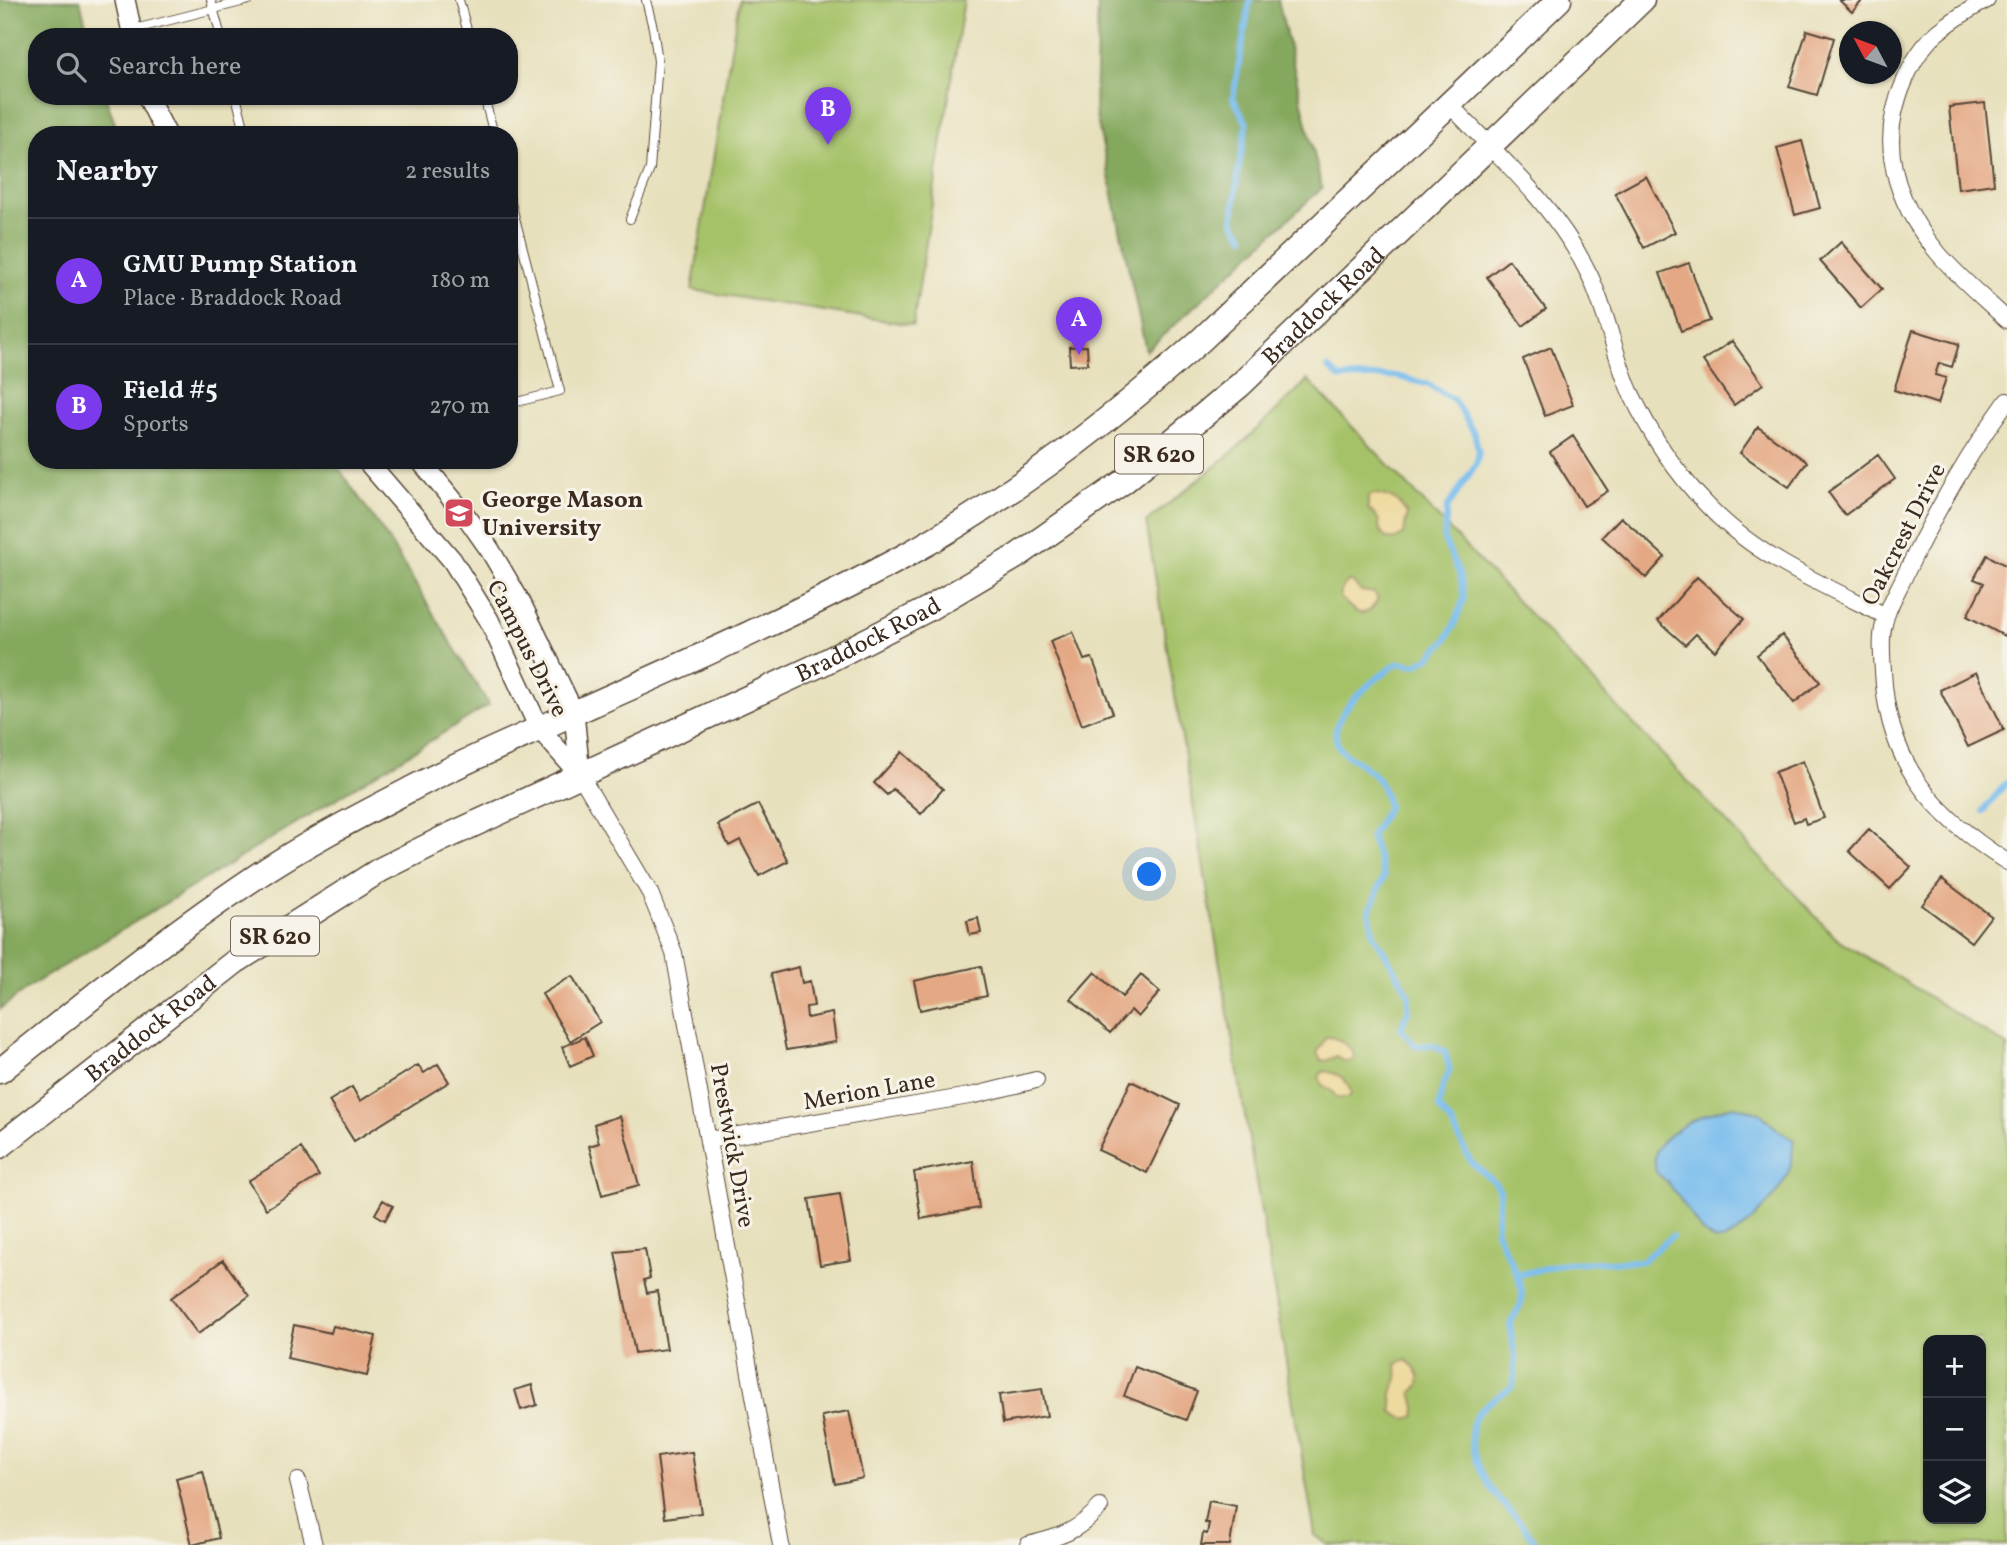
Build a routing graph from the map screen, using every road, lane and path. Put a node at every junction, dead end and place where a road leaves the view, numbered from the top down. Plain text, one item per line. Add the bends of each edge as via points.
1 (125, 0) edge
2 (249, 0) edge
3 (460, 0) edge
4 (646, 0) edge
5 (1559, 0) edge
6 (1642, 0) edge
7 (1987, 0) edge
8 (212, 4) edge
9 (131, 28) edge
10 (146, 28) edge
11 (218, 28) edge
12 (467, 28) edge
13 (1449, 104) junction
14 (149, 105) edge
15 (152, 105) edge
16 (238, 105) edge
17 (486, 105) edge
18 (153, 126) edge
19 (162, 126) edge
20 (244, 126) edge
21 (492, 126) edge
22 (1489, 146) junction
23 (630, 219) dead end
24 (518, 230) edge
25 (2007, 320) edge
26 (2007, 401) edge
27 (518, 402) edge
28 (374, 469) edge
29 (427, 469) edge
30 (1886, 616) junction
31 (574, 713) junction
32 (539, 728) junction
33 (580, 775) junction
34 (2007, 862) edge
35 (0, 1071) edge
36 (1036, 1080) dead end
37 (709, 1140) junction
38 (0, 1146) edge
39 (298, 1481) dead end
40 (1100, 1507) dead end
41 (314, 1545) edge
42 (781, 1545) edge
43 (1028, 1545) edge

1 - 9 street
2 - 8 lane
3 - 12 lane
4 - 23 lane via 657,61 650,169
5 - 13 main road, SR 620
6 - 22 main road, Braddock Road / SR 620
7 - 25 street via 1937,33 1921,52 1899,93 1889,140 1901,194 1911,214 1937,252
8 - 10 lane
8 - 11 lane
13 - 22 street
13 - 31 main road, SR 620 via 1161,376 1041,470 903,556 763,627
14 - 18 street
15 - 19 street
16 - 20 lane
17 - 21 lane
22 - 30 street via 1535,194 1576,250 1602,304 1630,390 1660,446 1689,485 1726,524 1771,557
22 - 33 main road, Braddock Road / SR 620 via 1240,385 1124,482 1017,556 928,609 821,664
24 - 27 lane via 559,391
26 - 30 street, Oakcrest Drive via 1963,465
28 - 32 street, Campus Drive via 471,589
29 - 31 street, Campus Drive via 490,550
30 - 34 street, Oakcrest Drive via 1884,685 1900,754 1924,793 1947,818
31 - 32 main road, SR 620
31 - 33 street, Campus Drive
32 - 33 street, Campus Drive
32 - 35 main road, SR 620 via 413,787 256,876
33 - 37 street, Prestwick Drive via 667,930
33 - 38 main road, Braddock Road / SR 620 via 380,870 294,923 216,976
36 - 37 street, Merion Lane via 975,1095
37 - 42 street, Prestwick Drive
39 - 41 street
40 - 43 street via 1070,1532

